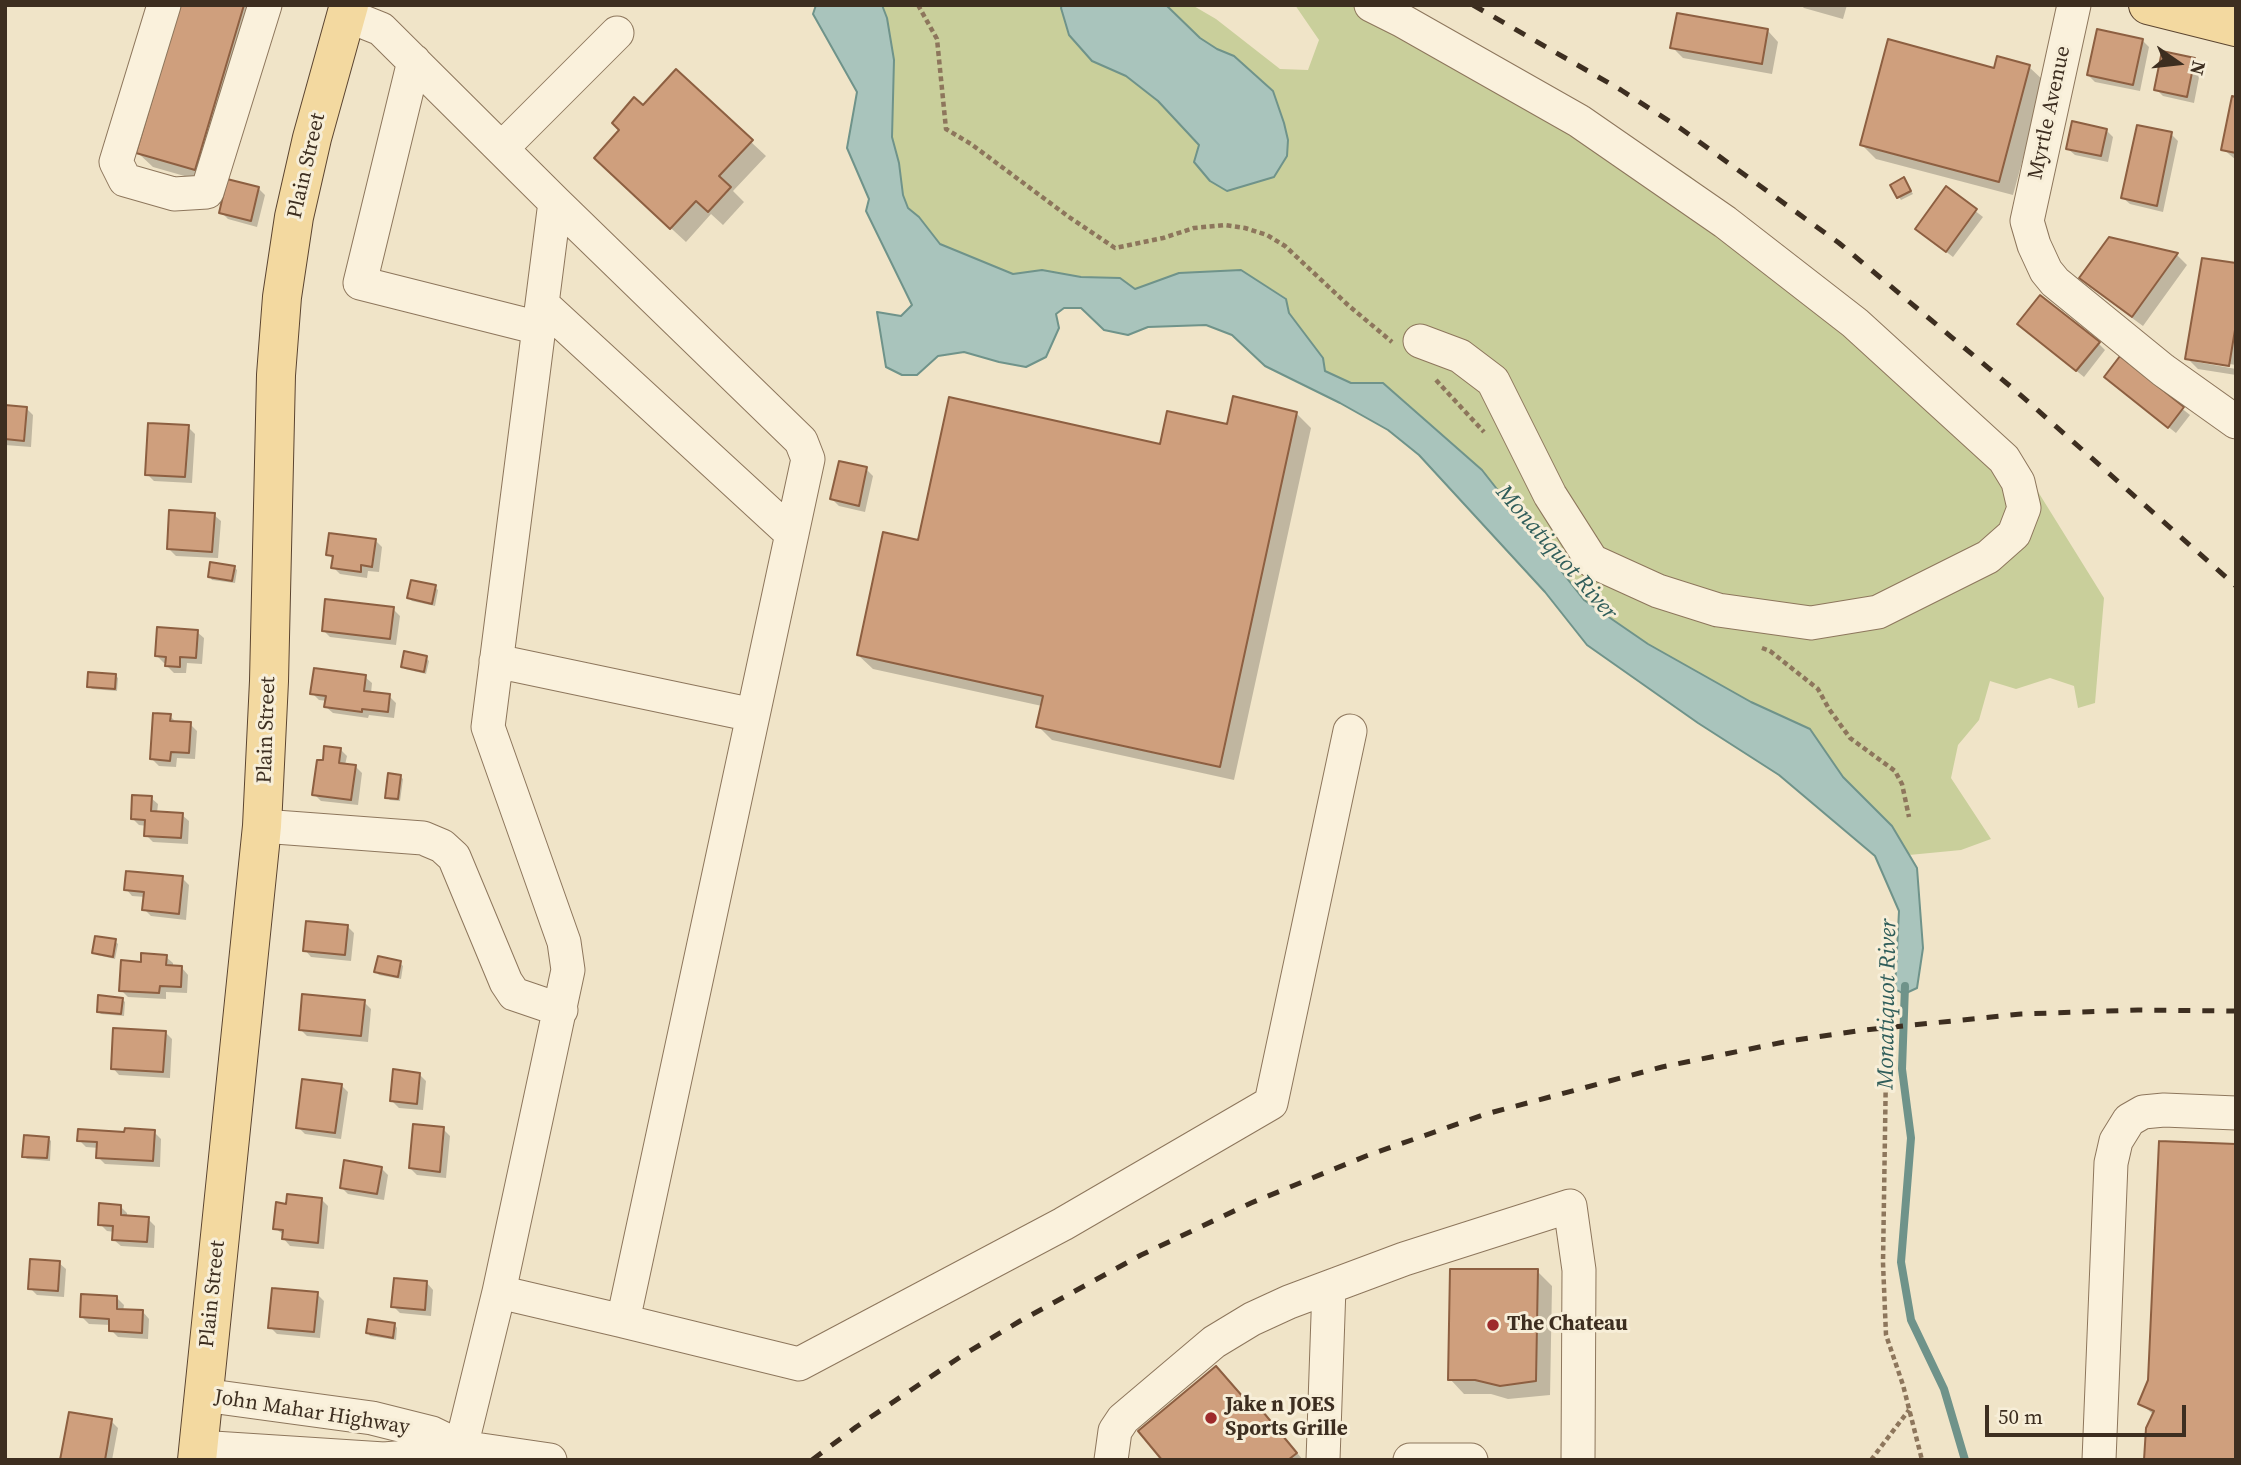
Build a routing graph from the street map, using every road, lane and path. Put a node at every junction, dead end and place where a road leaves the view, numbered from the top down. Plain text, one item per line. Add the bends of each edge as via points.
1 (164, 5) edge
2 (265, 5) edge
3 (918, 5) edge
4 (1371, 5) edge
5 (2074, 5) edge
6 (2148, 5) edge
7 (348, 10) edge
8 (2234, 20) edge
9 (617, 33) dead end
10 (414, 61) junction
11 (502, 148) junction
12 (555, 202) junction
13 (1285, 246) dead end
14 (540, 316) junction
15 (1420, 341) dead end
16 (2236, 422) edge
17 (792, 534) junction
18 (496, 661) junction
19 (753, 715) junction
20 (1350, 731) dead end
21 (262, 826) junction
22 (561, 1010) junction
23 (1886, 1067) dead end
24 (2236, 1113) edge
25 (1329, 1287) junction
26 (499, 1292) junction
27 (623, 1321) junction
28 (202, 1395) junction
29 (1910, 1410) junction
30 (461, 1447) junction
31 (197, 1453) edge
32 (550, 1460) edge
33 (1111, 1460) edge
34 (1323, 1460) edge
35 (1410, 1460) edge
36 (1471, 1460) edge
37 (1578, 1460) edge
38 (1871, 1460) edge
39 (1922, 1460) edge
40 (2099, 1460) edge

1 - 2 street via 116,162 125,180 174,194 207,192
3 - 13 path via 937,39 946,129 1115,248 1225,225 1267,235
4 - 15 street via 1579,121 1725,222 1855,323 2004,459 2018,482 2024,508 2014,534 1988,557 1878,612 1811,622 1718,610 1658,591 1592,561 1550,495 1493,381 1460,356
5 - 16 street, Myrtle Avenue via 2027,221 2039,259 2055,282 2163,370
6 - 8 main road
7 - 10 street via 381,29
7 - 21 main road, Plain Street via 294,217 282,297
9 - 11 street
10 - 11 street
10 - 14 street via 360,283
11 - 12 street
12 - 14 street
12 - 17 street via 801,441 808,459
14 - 17 street
14 - 18 street
17 - 19 street
18 - 19 street
18 - 22 street via 488,727 564,942 568,970
19 - 27 street
20 - 27 street via 1271,1103 1063,1224 799,1364
21 - 22 street via 423,838 442,846 454,857 514,994
21 - 28 main road, Plain Street
22 - 26 street
23 - 29 path via 1886,1335
24 - 40 street via 2143,1112 2129,1120 2116,1141 2111,1163
25 - 33 street via 1252,1319 1214,1342 1123,1419 1115,1431
25 - 34 street
25 - 37 street via 1570,1206 1578,1270
26 - 27 street
26 - 30 street
28 - 30 street, John Mahar Highway via 379,1419 432,1433
28 - 31 main road, Plain Street
29 - 38 path
29 - 39 path
30 - 31 street, John Mahar Highway via 384,1459
30 - 32 street, John Mahar Highway
35 - 36 street

